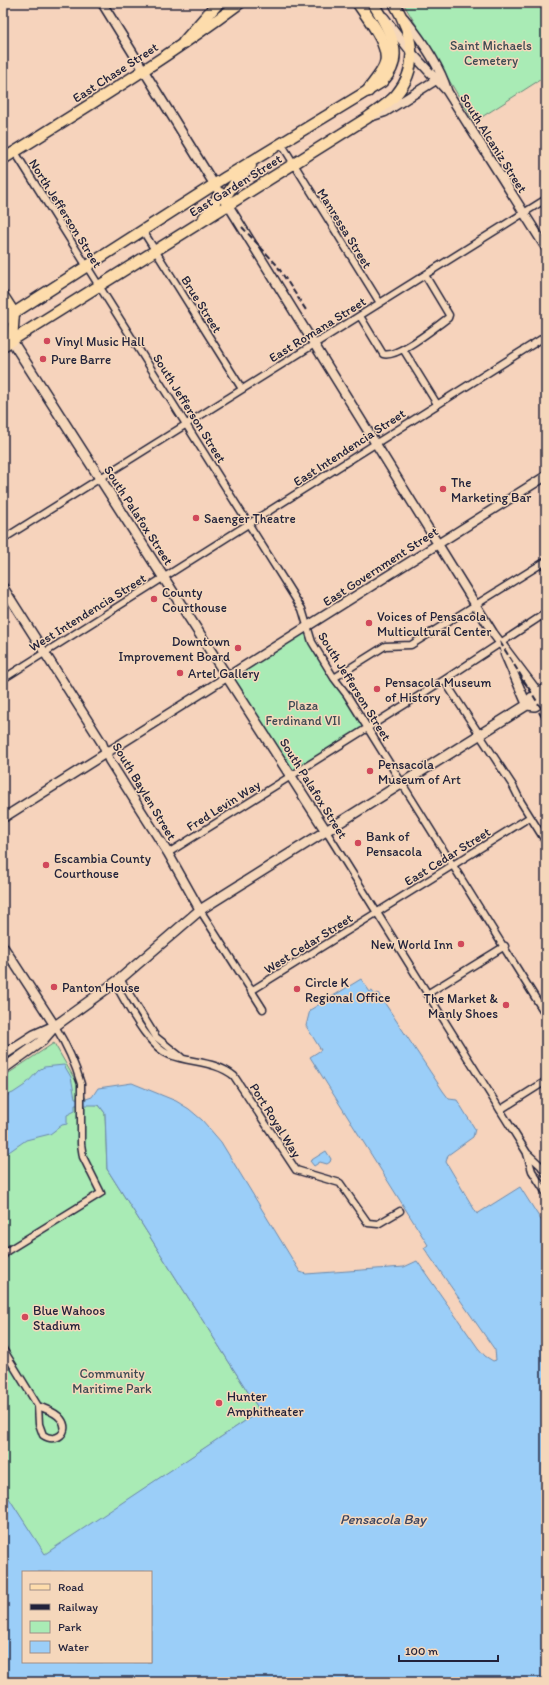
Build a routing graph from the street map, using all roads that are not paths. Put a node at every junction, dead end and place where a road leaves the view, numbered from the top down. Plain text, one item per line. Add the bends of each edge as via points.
1 (102, 3) edge
2 (218, 3) edge
3 (240, 3) edge
4 (358, 3) edge
5 (394, 3) edge
6 (375, 5) edge
7 (400, 13) junction
8 (184, 42) junction
9 (411, 52) junction
10 (144, 70) junction
11 (436, 80) junction
12 (368, 91) junction
13 (447, 91) junction
14 (366, 118) junction
15 (281, 143) junction
16 (15, 152) junction
17 (264, 153) junction
18 (3, 159) edge
19 (292, 164) junction
20 (222, 195) junction
21 (546, 199) edge
22 (524, 213) junction
23 (195, 225) junction
24 (142, 231) junction
25 (546, 248) edge
26 (155, 251) junction
27 (88, 267) junction
28 (425, 275) junction
29 (99, 286) junction
30 (3, 296) edge
31 (380, 303) junction
32 (14, 313) junction
33 (360, 316) junction
34 (3, 320) edge
35 (546, 336) edge
36 (6, 341) edge
37 (313, 343) junction
38 (403, 349) junction
39 (242, 389) junction
40 (437, 404) junction
41 (187, 424) junction
42 (376, 443) junction
43 (546, 476) edge
44 (100, 478) junction
45 (249, 523) junction
46 (3, 539) edge
47 (438, 543) junction
48 (546, 561) edge
49 (163, 577) junction
50 (3, 587) edge
51 (476, 606) junction
52 (546, 613) edge
53 (307, 626) junction
54 (500, 642) junction
55 (45, 652) junction
56 (228, 676) junction
57 (334, 678) junction
58 (3, 679) edge
59 (444, 680) junction
60 (544, 695) edge
61 (528, 705) junction
62 (367, 728) junction
63 (480, 736) junction
64 (106, 752) junction
65 (290, 776) junction
66 (402, 784) junction
67 (530, 817) junction
68 (3, 818) edge
69 (326, 831) junction
70 (546, 842) edge
71 (168, 853) junction
72 (453, 865) junction
73 (200, 910) junction
74 (377, 913) junction
75 (3, 946) edge
76 (505, 946) junction
77 (117, 982) junction
78 (252, 991) junction
79 (427, 994) junction
80 (262, 1009) dead end
81 (546, 1015) edge
82 (55, 1026) junction
83 (149, 1032) junction
84 (161, 1041) junction
85 (154, 1046) junction
86 (3, 1055) edge
87 (181, 1057) junction
88 (3, 1069) edge
89 (546, 1081) edge
90 (500, 1110) junction
91 (527, 1153) junction
92 (544, 1165) edge
93 (532, 1172) junction
94 (546, 1174) edge
95 (546, 1193) edge
96 (400, 1211) dead end
97 (4, 1251) edge
98 (3, 1349) edge
99 (38, 1406) junction

1 - 10 street
2 - 8 highway
3 - 8 main road, East Chase Street
4 - 12 highway via 386,52 385,65
5 - 7 main road, East Garden Street
6 - 9 street
6 - 12 main road, East Garden Street via 394,43 395,58 389,74
7 - 9 main road, East Garden Street via 410,33
7 - 13 street via 416,32 436,65
8 - 10 main road, East Chase Street
9 - 11 street
9 - 14 main road, East Garden Street via 409,70 400,90
10 - 16 main road, East Chase Street
10 - 20 street
11 - 13 street
11 - 14 street via 385,112
12 - 15 main road, East Garden Street
13 - 22 street, South Alcaniz Street
14 - 19 main road, East Garden Street
15 - 17 main road, East Garden Street
15 - 19 street, Manressa Street
16 - 18 main road, East Chase Street
16 - 27 street, North Jefferson Street
17 - 20 main road, East Garden Street
17 - 20 main road
19 - 20 main road, East Garden Street
19 - 31 street, Manressa Street
20 - 23 main road, East Garden Street
20 - 23 main road
20 - 24 main road, East Garden Street
20 - 37 street
21 - 22 street, East Romana Street
22 - 25 street, South Alcaniz Street
22 - 28 street, East Romana Street
23 - 26 main road, East Garden Street
24 - 26 street, Brue Street
24 - 27 main road, East Garden Street
26 - 29 main road, East Garden Street
26 - 39 street, Brue Street
27 - 29 street, North Jefferson Street
27 - 32 main road, East Garden Street
28 - 31 street, East Romana Street
28 - 38 street via 449,315
29 - 36 main road, East Garden Street
29 - 41 street, South Jefferson Street
30 - 32 main road
31 - 33 street, East Romana Street
32 - 34 main road, East Garden Street
32 - 36 main road
33 - 37 street, East Romana Street
33 - 38 street via 383,354 388,355
35 - 40 street, East Intendencia Street
36 - 44 main road, South Palafox Street
37 - 39 street, East Romana Street
37 - 42 street
38 - 40 street
39 - 41 street, East Romana Street
40 - 42 street, East Intendencia Street
41 - 44 street, East Romana Street
41 - 45 street, South Jefferson Street
42 - 45 street, East Intendencia Street
42 - 47 street
43 - 47 street, East Government Street
44 - 46 street, East Romana Street
44 - 49 main road, South Palafox Street
45 - 49 street, East Intendencia Street
45 - 53 street, South Jefferson Street via 302,609
47 - 51 street
47 - 53 street, East Government Street
48 - 51 street
49 - 55 street, West Intendencia Street
49 - 56 main road, South Palafox Street
50 - 55 street, South Baylen Street
51 - 54 street
51 - 57 street via 411,645 385,646
52 - 54 street, Fred Levin Way
53 - 56 street, East Government Street
53 - 57 street, South Jefferson Street via 312,642
54 - 59 street, Fred Levin Way
54 - 60 street
54 - 61 street
55 - 58 street, West Intendencia Street
55 - 64 street, South Baylen Street
56 - 64 street, East Government Street
56 - 65 main road, South Palafox Street
57 - 62 street, South Jefferson Street
59 - 62 street, Fred Levin Way
59 - 63 street
60 - 61 main road via 535,706
61 - 63 main road
62 - 65 street, Fred Levin Way
62 - 66 street, South Jefferson Street
63 - 66 main road
63 - 67 street
64 - 68 street, East Government Street
64 - 71 street, South Baylen Street
65 - 69 main road, South Palafox Street
65 - 71 street, Fred Levin Way
66 - 69 main road
66 - 72 street, South Jefferson Street
67 - 70 street
67 - 72 street, East Cedar Street
69 - 73 main road
69 - 74 street, South Palafox Street
71 - 73 street, South Baylen Street
72 - 74 street, East Cedar Street
72 - 76 street, South Jefferson Street
73 - 77 main road
73 - 78 street, South Baylen Street
74 - 78 street, West Cedar Street
74 - 79 street, South Palafox Street
75 - 82 street
76 - 79 street
76 - 81 street, South Jefferson Street
77 - 82 main road
77 - 83 street, Port Royal Way
78 - 80 street, South Baylen Street
79 - 90 street, South Palafox Street
82 - 86 main road via 34,1035
82 - 88 main road via 42,1042
82 - 97 street via 66,1045 81,1084 83,1157 101,1193
83 - 84 street, Port Royal Way
83 - 85 street, Port Royal Way
84 - 85 street
84 - 87 street, Port Royal Way
85 - 87 street, Port Royal Way via 167,1054
87 - 96 street, Port Royal Way via 220,1067 234,1076 294,1169 336,1180 368,1223 378,1224
89 - 90 street
90 - 91 street, South Palafox Street
91 - 92 street, South Palafox Street
91 - 93 street, South Palafox Street
92 - 93 street
92 - 94 street, South Palafox Street
93 - 95 street, South Palafox Street
98 - 99 street
99 - 99 street via 39,1424 43,1435 52,1439 58,1438 64,1431 60,1418

